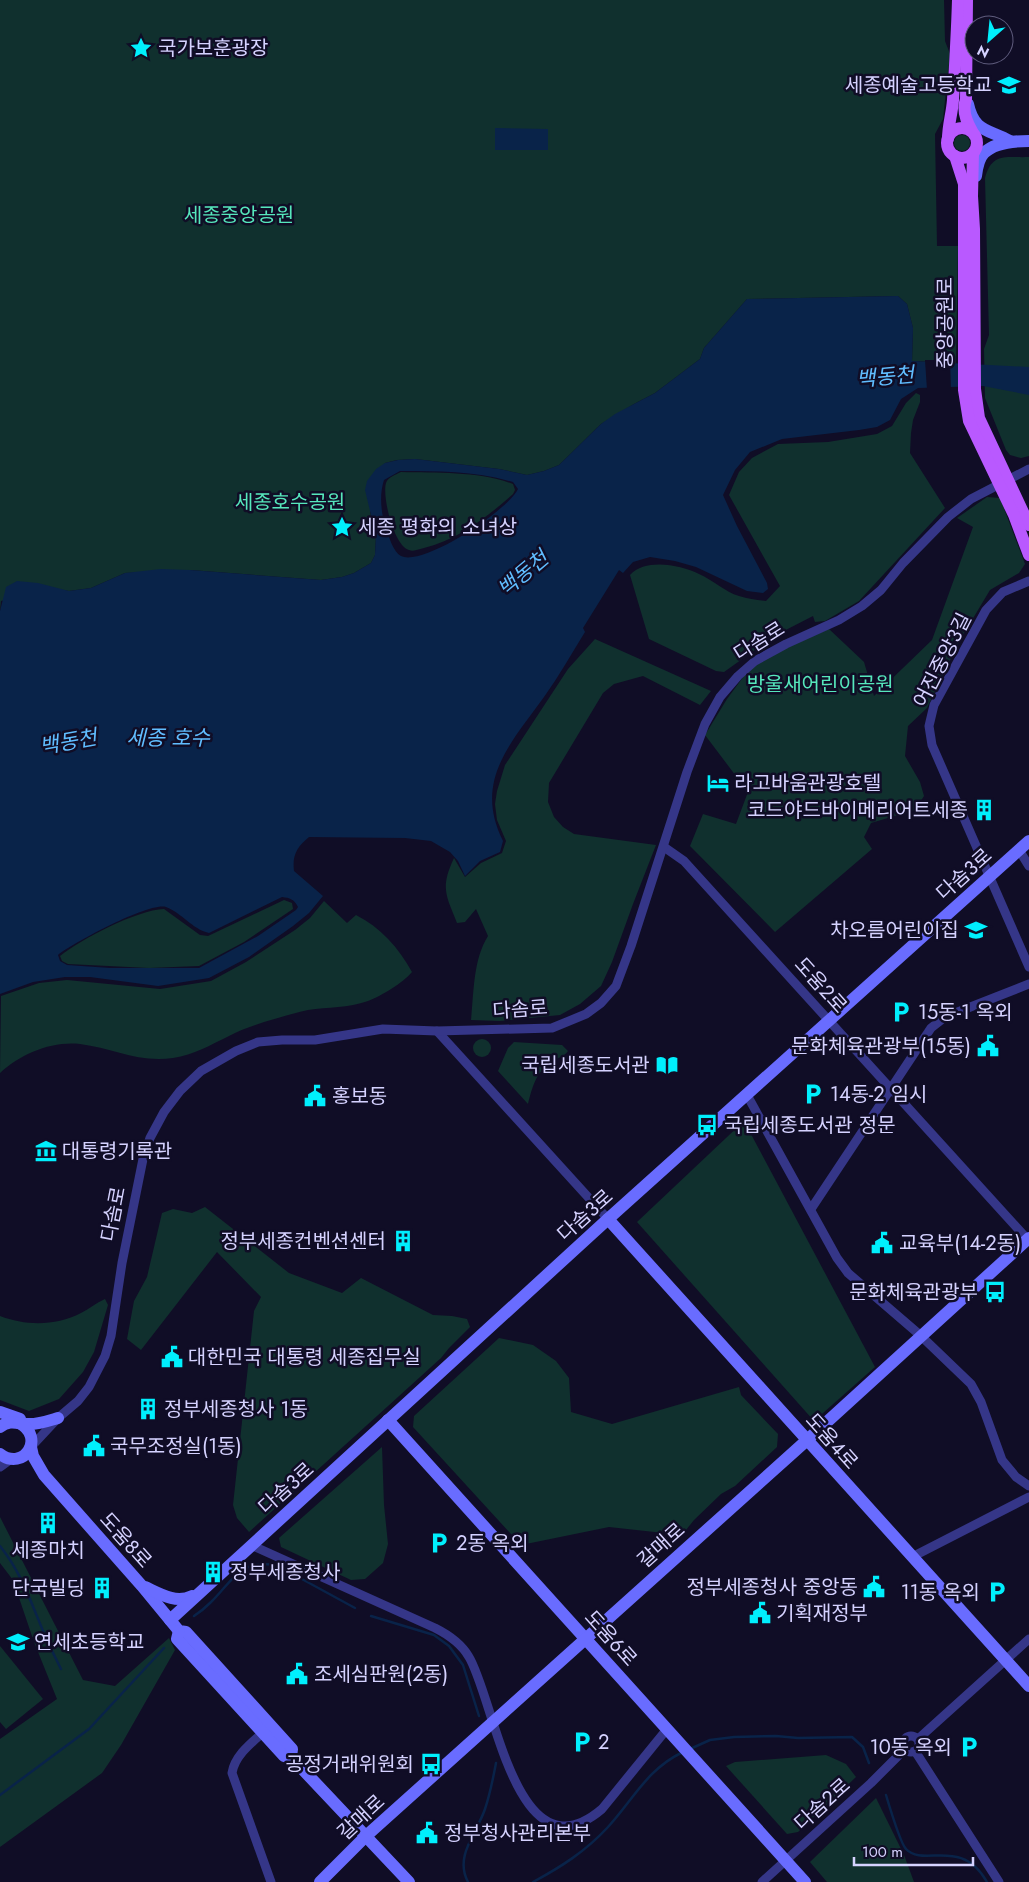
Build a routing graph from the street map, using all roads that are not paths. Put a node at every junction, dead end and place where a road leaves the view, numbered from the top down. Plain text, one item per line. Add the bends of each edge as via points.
1 (958, 0) edge
2 (967, 0) edge
3 (966, 99) junction
4 (973, 132) junction
5 (950, 135) junction
6 (1004, 140) junction
7 (1029, 141) edge
8 (974, 152) junction
9 (955, 156) junction
10 (974, 229) junction
11 (969, 357) junction
12 (1029, 470) edge
13 (1004, 482) junction
14 (1029, 525) edge
15 (1029, 555) edge
16 (1029, 581) edge
17 (1029, 841) edge
18 (664, 846) junction
19 (1019, 850) junction
20 (1029, 866) edge
21 (989, 876) junction
22 (1029, 967) edge
23 (1029, 984) edge
24 (829, 1021) junction
25 (438, 1031) junction
26 (892, 1089) junction
27 (747, 1095) junction
28 (811, 1209) junction
29 (608, 1219) junction
30 (1028, 1239) edge
31 (920, 1335) junction
32 (0, 1414) edge
33 (58, 1418) junction
34 (388, 1420) junction
35 (16, 1422) junction
36 (0, 1427) edge
37 (806, 1441) junction
38 (31, 1447) junction
39 (5, 1456) edge
40 (0, 1467) edge
41 (44, 1475) junction
42 (1029, 1486) edge
43 (1029, 1497) edge
44 (251, 1545) junction
45 (912, 1557) junction
46 (142, 1586) junction
47 (197, 1594) junction
48 (170, 1620) junction
49 (585, 1638) junction
50 (1029, 1639) edge
51 (1006, 1660) junction
52 (1029, 1686) edge
53 (493, 1722) junction
54 (267, 1729) junction
55 (666, 1729) junction
56 (918, 1739) junction
57 (905, 1749) junction
58 (914, 1751) junction
59 (366, 1836) junction
60 (785, 1861) junction
61 (271, 1882) edge
62 (320, 1882) edge
63 (409, 1882) edge
64 (762, 1882) edge
65 (805, 1882) edge
66 (999, 1882) edge

1 - 5 main road via 957,108
2 - 3 main road
3 - 4 main road via 965,112
3 - 6 street via 976,124
4 - 5 main road via 962,128
4 - 6 street
4 - 8 main road via 977,139
5 - 9 main road via 948,148
6 - 7 street
6 - 8 street
6 - 10 street via 983,154 978,162
8 - 9 main road via 964,157
8 - 10 main road, 중앙공원로
9 - 11 main road, 중앙공원로 via 964,184
10 - 11 main road, 중앙공원로
11 - 13 main road, 중앙공원로 via 969,421
12 - 13 street, 다솜로
13 - 14 main road
13 - 15 main road
13 - 18 street, 다솜로 via 948,517 881,590 862,606 778,648 755,661 738,676 720,698 706,724
16 - 21 street, 어진중앙3길 via 1003,592 986,610 934,706 929,726 932,745
17 - 19 street, 다솜3로
18 - 24 street, 도움2로 via 684,861
18 - 25 street, 다솜로 via 616,986 601,1003 586,1014 552,1028
19 - 20 street
19 - 21 street, 다솜3로
21 - 22 street, 어진중앙3길
21 - 24 street, 다솜3로
23 - 26 street via 938,1021
24 - 26 street, 도움2로
24 - 27 street, 다솜3로
25 - 29 street
25 - 33 street, 다솜로 via 384,1029 315,1040 258,1042 202,1071 180,1091 164,1112 143,1159 105,1356 89,1387
26 - 28 street
26 - 30 street, 도움2로
27 - 28 street
27 - 29 street, 다솜3로
28 - 31 street via 848,1273
29 - 34 street, 다솜3로
29 - 37 street, 도움4로
30 - 31 street, 갈매로
31 - 37 street, 갈매로
31 - 42 street via 971,1384 1002,1460 1016,1477
32 - 33 street via 21,1420
32 - 35 street
33 - 35 street, 다솜로 via 38,1423
33 - 38 street, 다솜로
34 - 44 street, 다솜3로
34 - 49 street, 도움6로
35 - 36 street, 다솜로
35 - 38 street via 29,1430
37 - 45 street, 도움4로
37 - 49 street, 갈매로
38 - 39 street, 다솜로 via 23,1457
38 - 41 street, 도움8로
39 - 40 street, 다솜로
39 - 41 street, 도움8로
41 - 46 street, 도움8로
43 - 45 street
44 - 47 street, 다솜3로
44 - 53 street via 449,1635 473,1664
45 - 51 street, 도움4로
46 - 47 street via 177,1600
46 - 48 street, 도움8로
47 - 48 street, 다솜3로
48 - 54 street, 도움8로 via 178,1631 186,1632
49 - 53 street, 갈매로
49 - 55 street, 도움6로
50 - 51 street
51 - 52 street, 도움4로
51 - 56 street
53 - 55 street via 516,1786 527,1805 549,1823 568,1827 586,1821 602,1810
53 - 59 street, 갈매로
54 - 59 street, 도움8로 via 292,1749 291,1757
54 - 61 street via 241,1754 232,1773
55 - 60 street, 도움6로
56 - 57 street via 906,1738
56 - 58 street via 918,1747
57 - 58 street
57 - 60 street, 다솜2로
58 - 66 street
59 - 62 street, 갈매로
59 - 63 street, 도움8로
60 - 64 street, 다솜2로
60 - 65 street, 도움6로

